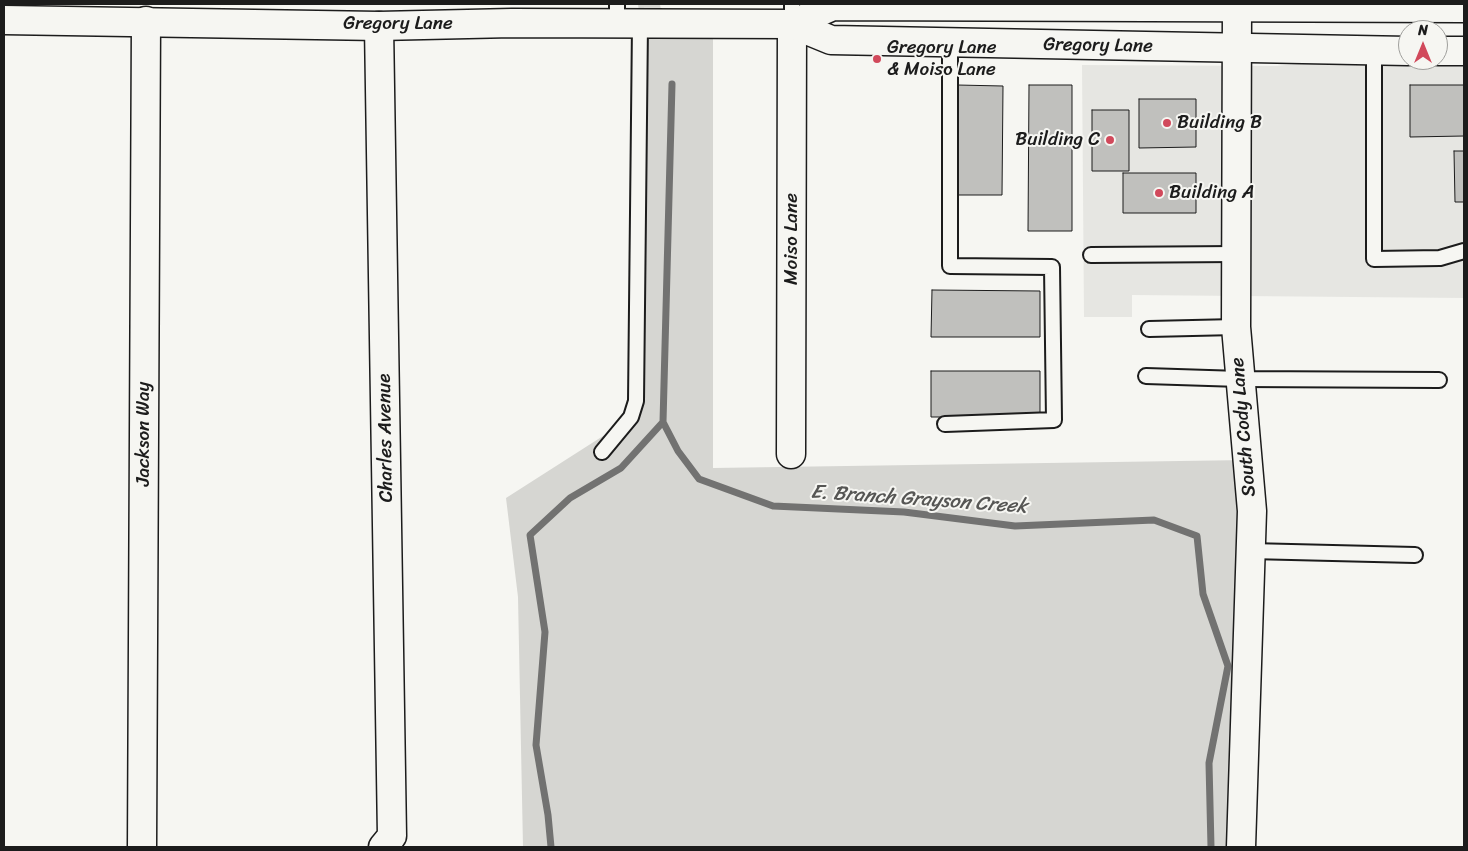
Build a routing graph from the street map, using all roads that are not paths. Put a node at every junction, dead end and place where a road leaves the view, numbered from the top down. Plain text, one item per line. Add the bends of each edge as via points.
1 (1237, 6) junction
2 (1382, 7) edge
3 (1464, 8) edge
4 (792, 14) edge
5 (625, 17) edge
6 (4, 20) edge
7 (146, 21) junction
8 (380, 26) junction
9 (950, 42) junction
10 (1237, 49) junction
11 (1374, 50) junction
12 (1398, 51) edge
13 (1448, 51) edge
14 (1464, 51) edge
15 (1464, 251) edge
16 (1237, 254) junction
17 (1091, 255) dead end
18 (1236, 327) junction
19 (1148, 329) dead end
20 (1146, 376) dead end
21 (1240, 379) junction
22 (1439, 380) dead end
23 (945, 424) dead end
24 (602, 452) dead end
25 (791, 454) dead end
26 (1250, 551) junction
27 (1415, 555) dead end
28 (142, 847) edge
29 (383, 847) edge
30 (1241, 847) edge

1 - 2 street, Gregory Lane
1 - 4 street, Gregory Lane via 833,6
1 - 10 street, South Cody Lane
2 - 3 street, Gregory Lane
4 - 5 street, Gregory Lane
4 - 9 street, Gregory Lane via 831,40
4 - 25 street, Moiso Lane
5 - 8 street, Gregory Lane
5 - 24 lane via 636,400 631,417
6 - 7 street, Gregory Lane
7 - 8 street, Gregory Lane
7 - 28 street, Jackson Way
8 - 29 street, Charles Avenue via 392,836
9 - 10 street, Gregory Lane
9 - 23 lane via 950,266 1052,267 1054,420
10 - 11 street, Gregory Lane
10 - 16 street, South Cody Lane
11 - 12 street, Gregory Lane
11 - 15 lane via 1374,260 1440,258
13 - 14 street
16 - 17 lane
16 - 18 street, South Cody Lane
18 - 19 lane
18 - 21 street, South Cody Lane
20 - 21 lane
21 - 22 lane
21 - 26 street, South Cody Lane via 1252,511
26 - 27 lane
26 - 30 street, South Cody Lane

